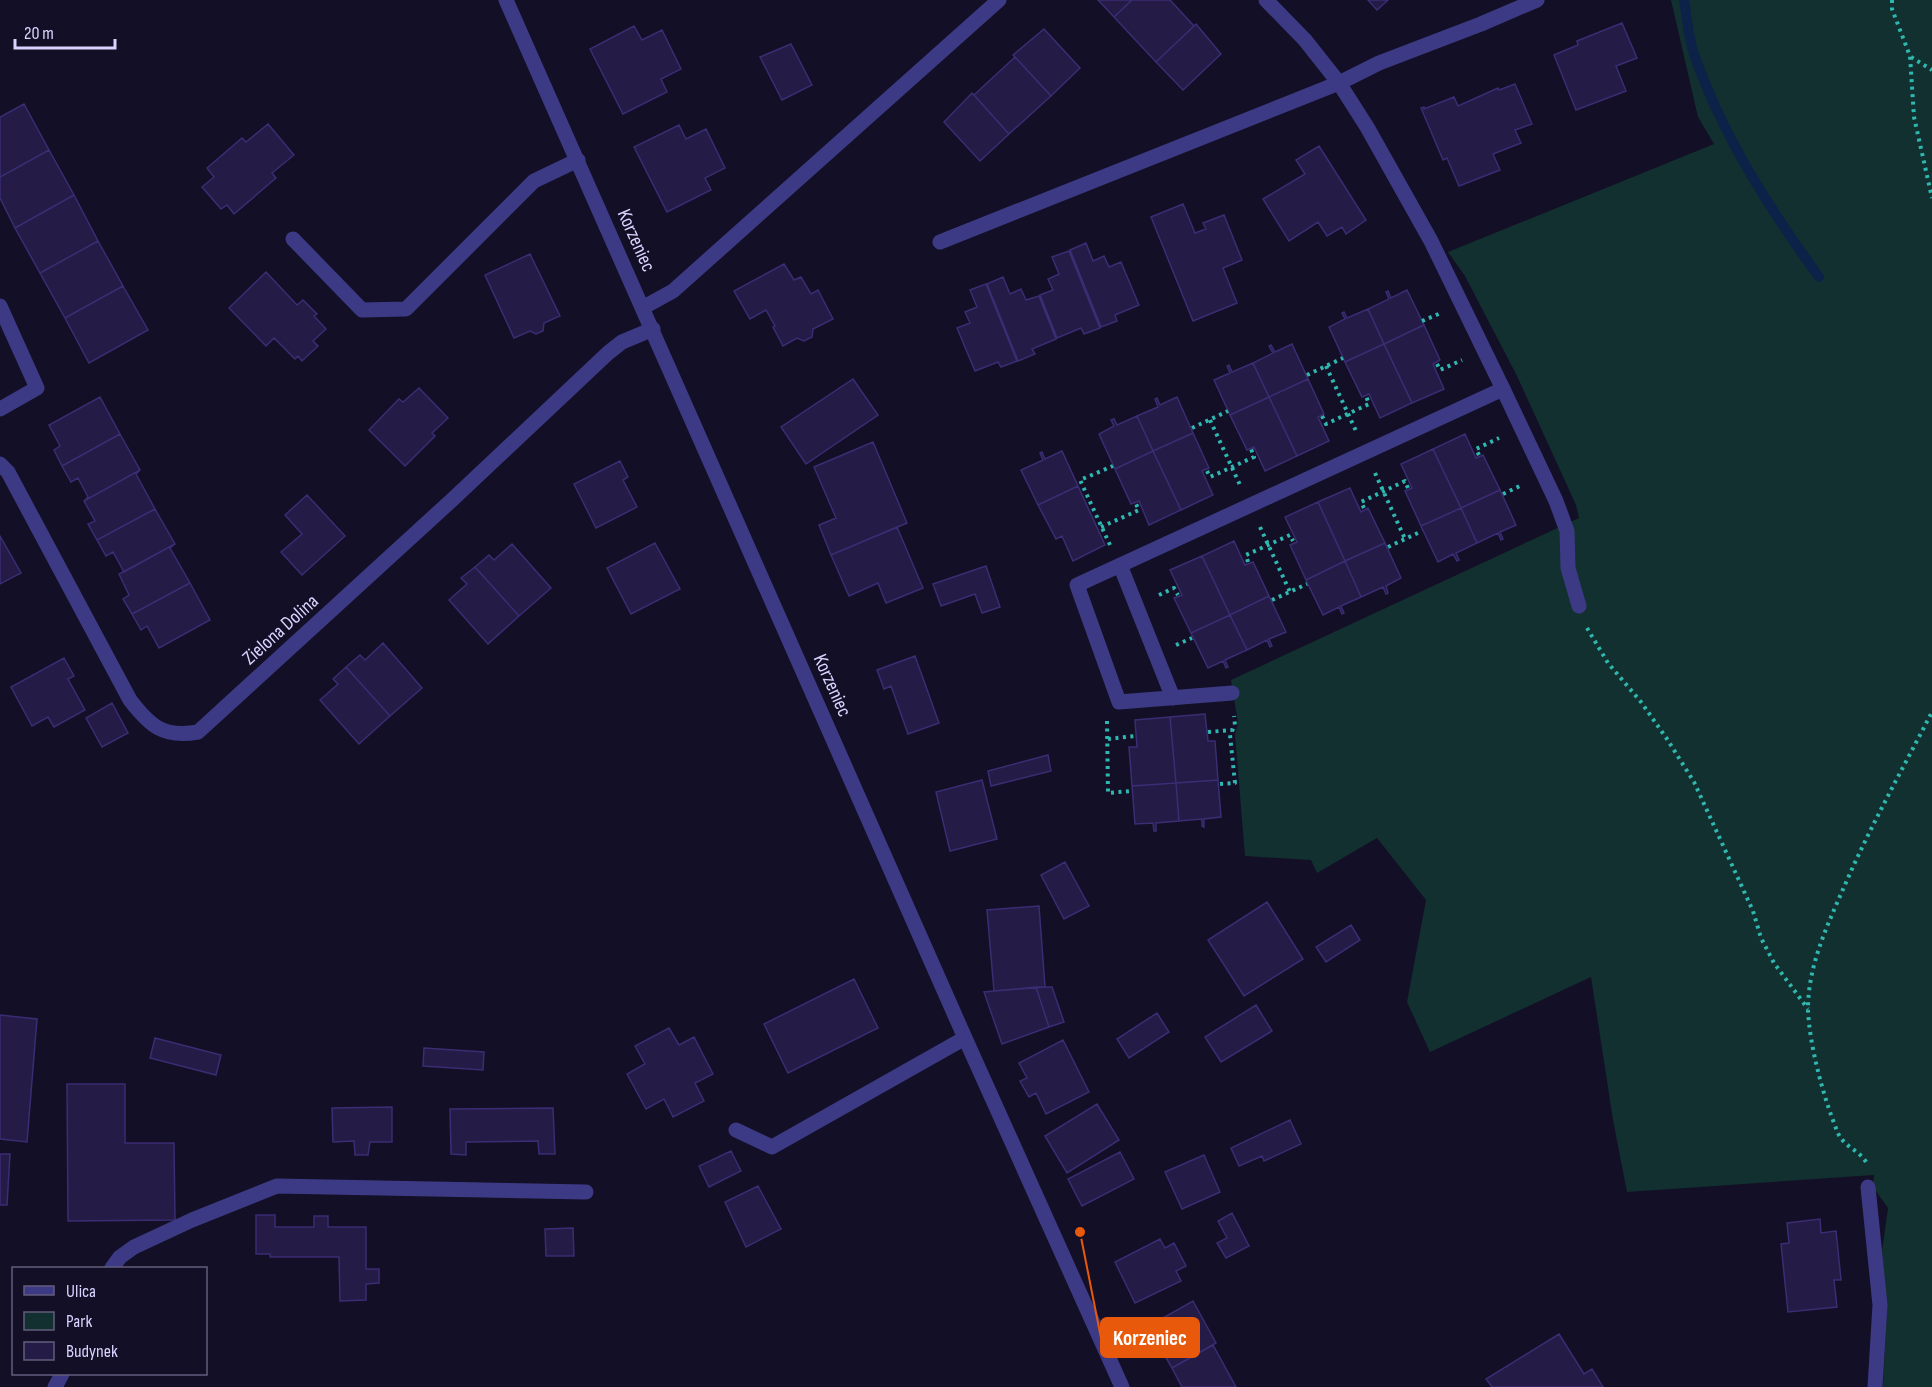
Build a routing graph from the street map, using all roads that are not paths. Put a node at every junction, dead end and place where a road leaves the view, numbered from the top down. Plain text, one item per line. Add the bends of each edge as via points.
1 (506, 0) edge
2 (999, 0) edge
3 (1266, 0) edge
4 (1538, 0) edge
5 (1339, 83) junction
6 (578, 160) junction
7 (293, 239) dead end
8 (940, 242) dead end
9 (0, 306) edge
10 (644, 307) junction
11 (653, 329) junction
12 (1503, 389) junction
13 (0, 409) edge
14 (0, 464) edge
15 (1119, 565) junction
16 (1579, 606) road end
17 (1232, 693) road end
18 (1173, 698) junction
19 (965, 1038) junction
20 (736, 1130) dead end
21 (1868, 1187) road end
22 (586, 1192) dead end
23 (113, 1267) edge
24 (1122, 1387) edge
25 (1875, 1387) edge

1 - 6 street, Korzeniec
2 - 10 street via 673,291
3 - 5 street
4 - 5 street via 1379,63
5 - 8 street
5 - 12 street via 1431,241
6 - 7 street via 534,181 406,309 362,310
6 - 10 street, Korzeniec
9 - 13 street via 37,388
10 - 11 street, Korzeniec
11 - 14 street, Zielona Dolina via 622,342 608,353 198,732 181,735 159,729 145,720 130,700 8,472
11 - 19 street, Korzeniec
12 - 15 street
12 - 16 street via 1567,531 1568,568
15 - 18 street
15 - 18 street via 1077,585 1119,702
17 - 18 street
19 - 20 street via 772,1147
19 - 24 street, Korzeniec
21 - 25 street via 1880,1305
22 - 23 street via 278,1186 134,1247

